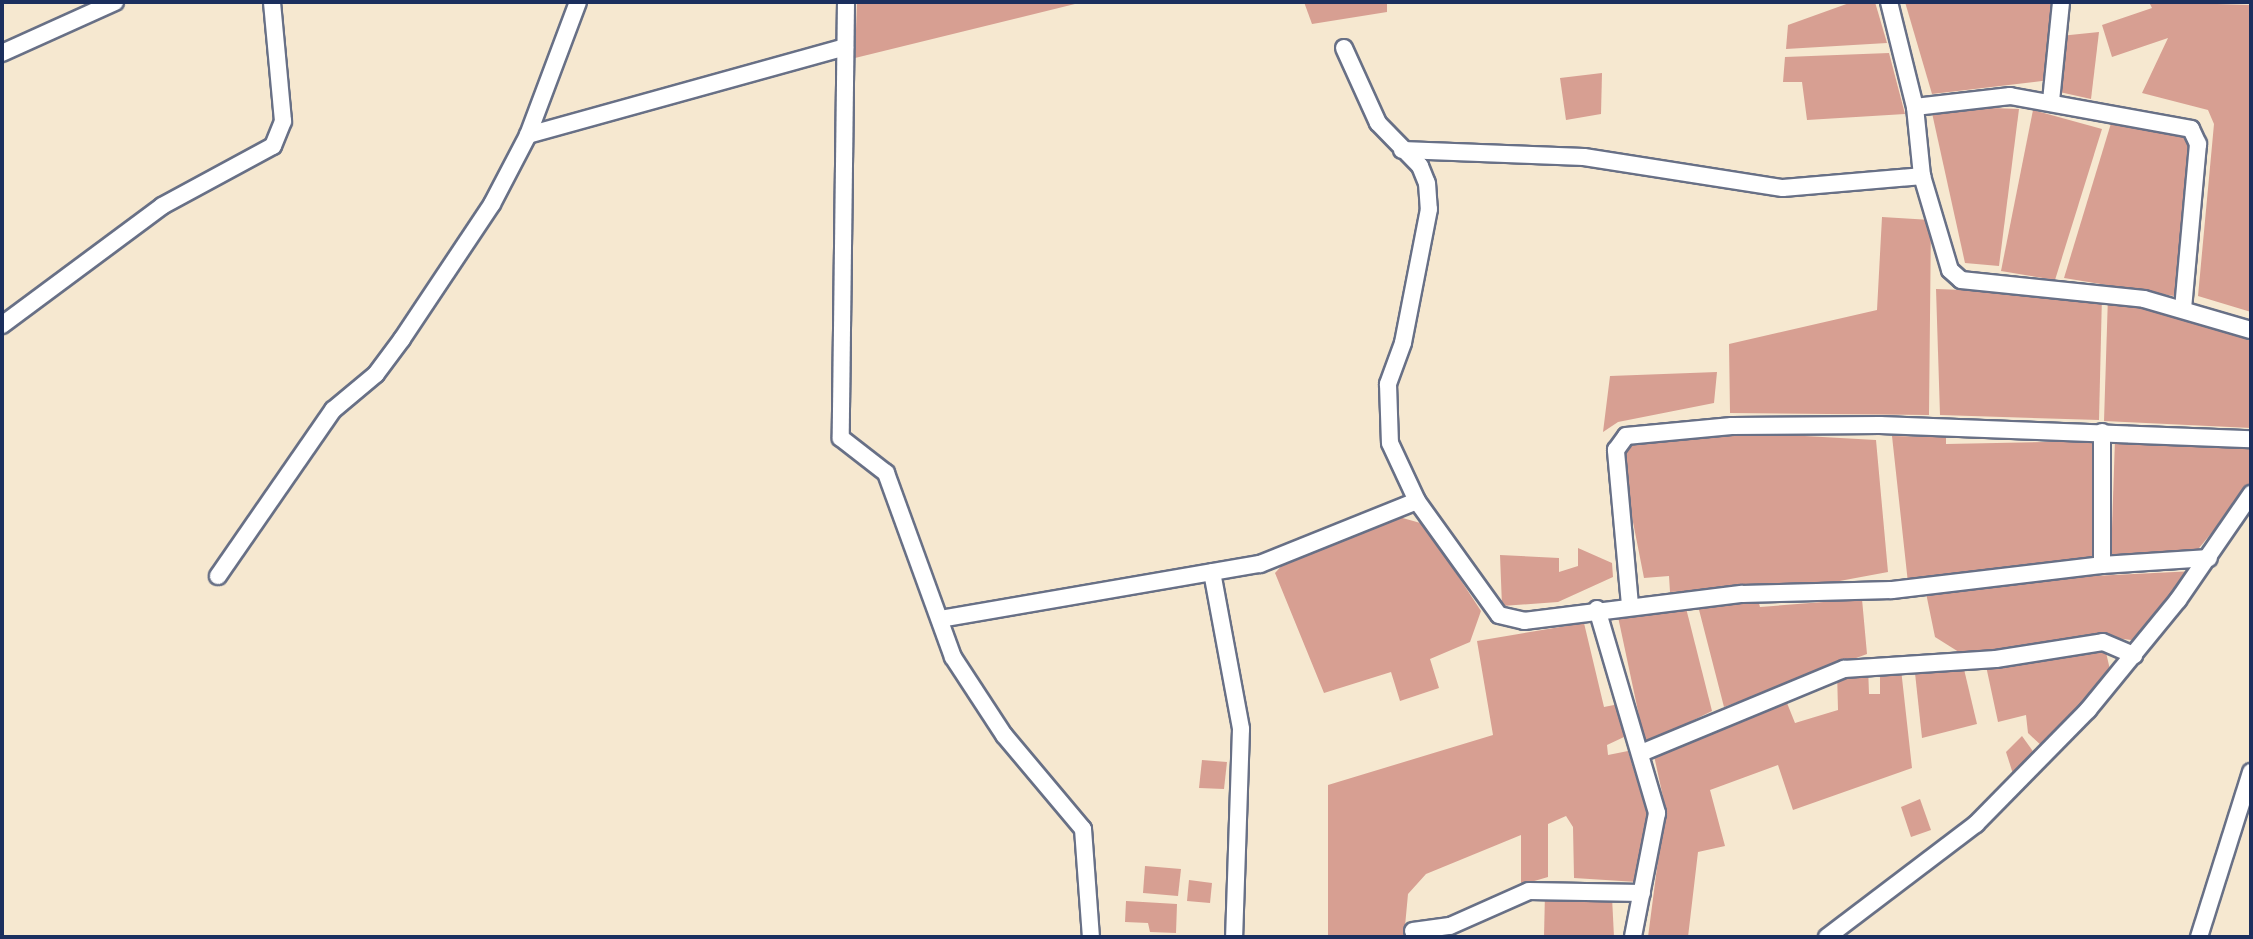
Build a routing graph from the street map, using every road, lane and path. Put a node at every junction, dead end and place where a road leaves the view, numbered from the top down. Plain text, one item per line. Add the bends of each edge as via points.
1 (115, 2) edge
2 (272, 2) edge
3 (578, 2) edge
4 (846, 2) edge
5 (1889, 2) edge
6 (2061, 2) edge
7 (845, 47) junction
8 (1344, 48) dead end
9 (3, 51) edge
10 (2051, 101) junction
11 (1914, 107) junction
12 (528, 135) junction
13 (1402, 150) junction
14 (1922, 176) junction
15 (2183, 309) junction
16 (2, 325) edge
17 (2251, 330) edge
18 (2102, 432) junction
19 (2251, 439) edge
20 (2251, 494) edge
21 (1417, 501) junction
22 (2209, 558) junction
23 (2102, 565) junction
24 (1212, 572) junction
25 (218, 576) dead end
26 (1630, 605) junction
27 (1597, 610) junction
28 (940, 619) junction
29 (2134, 655) junction
30 (1641, 753) junction
31 (2251, 772) edge
32 (1642, 893) junction
33 (1413, 931) dead end
34 (1091, 937) edge
35 (1234, 937) edge
36 (1633, 937) edge
37 (1827, 937) edge
38 (2199, 937) edge

1 - 9 street
2 - 16 street via 283,121 273,146 162,205
3 - 12 street
4 - 7 street
5 - 11 street
6 - 10 street
7 - 12 street
7 - 28 street via 841,438 886,473
8 - 13 street via 1378,123
10 - 11 street via 1982,97
10 - 15 street via 2182,124 2194,133
11 - 14 street
12 - 25 street via 402,339 376,374 333,410
13 - 14 street via 1584,157 1783,188
13 - 21 street via 1420,166 1429,209 1385,408 1390,443
14 - 15 street via 1944,260 1961,280 2144,299
15 - 17 street
18 - 19 street
18 - 23 street
18 - 26 street via 1746,426 1626,436 1616,450
20 - 22 street
21 - 24 street via 1286,555
21 - 27 street via 1499,615 1524,621
22 - 23 street
22 - 29 street
23 - 26 street via 1892,590
24 - 28 street
24 - 35 street via 1241,729
26 - 27 street
27 - 30 street
28 - 34 street via 953,657 1004,736 1083,829
29 - 30 street via 2104,642 1996,659 1844,668
29 - 37 street via 1976,824
30 - 32 street via 1658,821
31 - 38 street
32 - 33 street via 1529,891 1450,926
32 - 36 street

